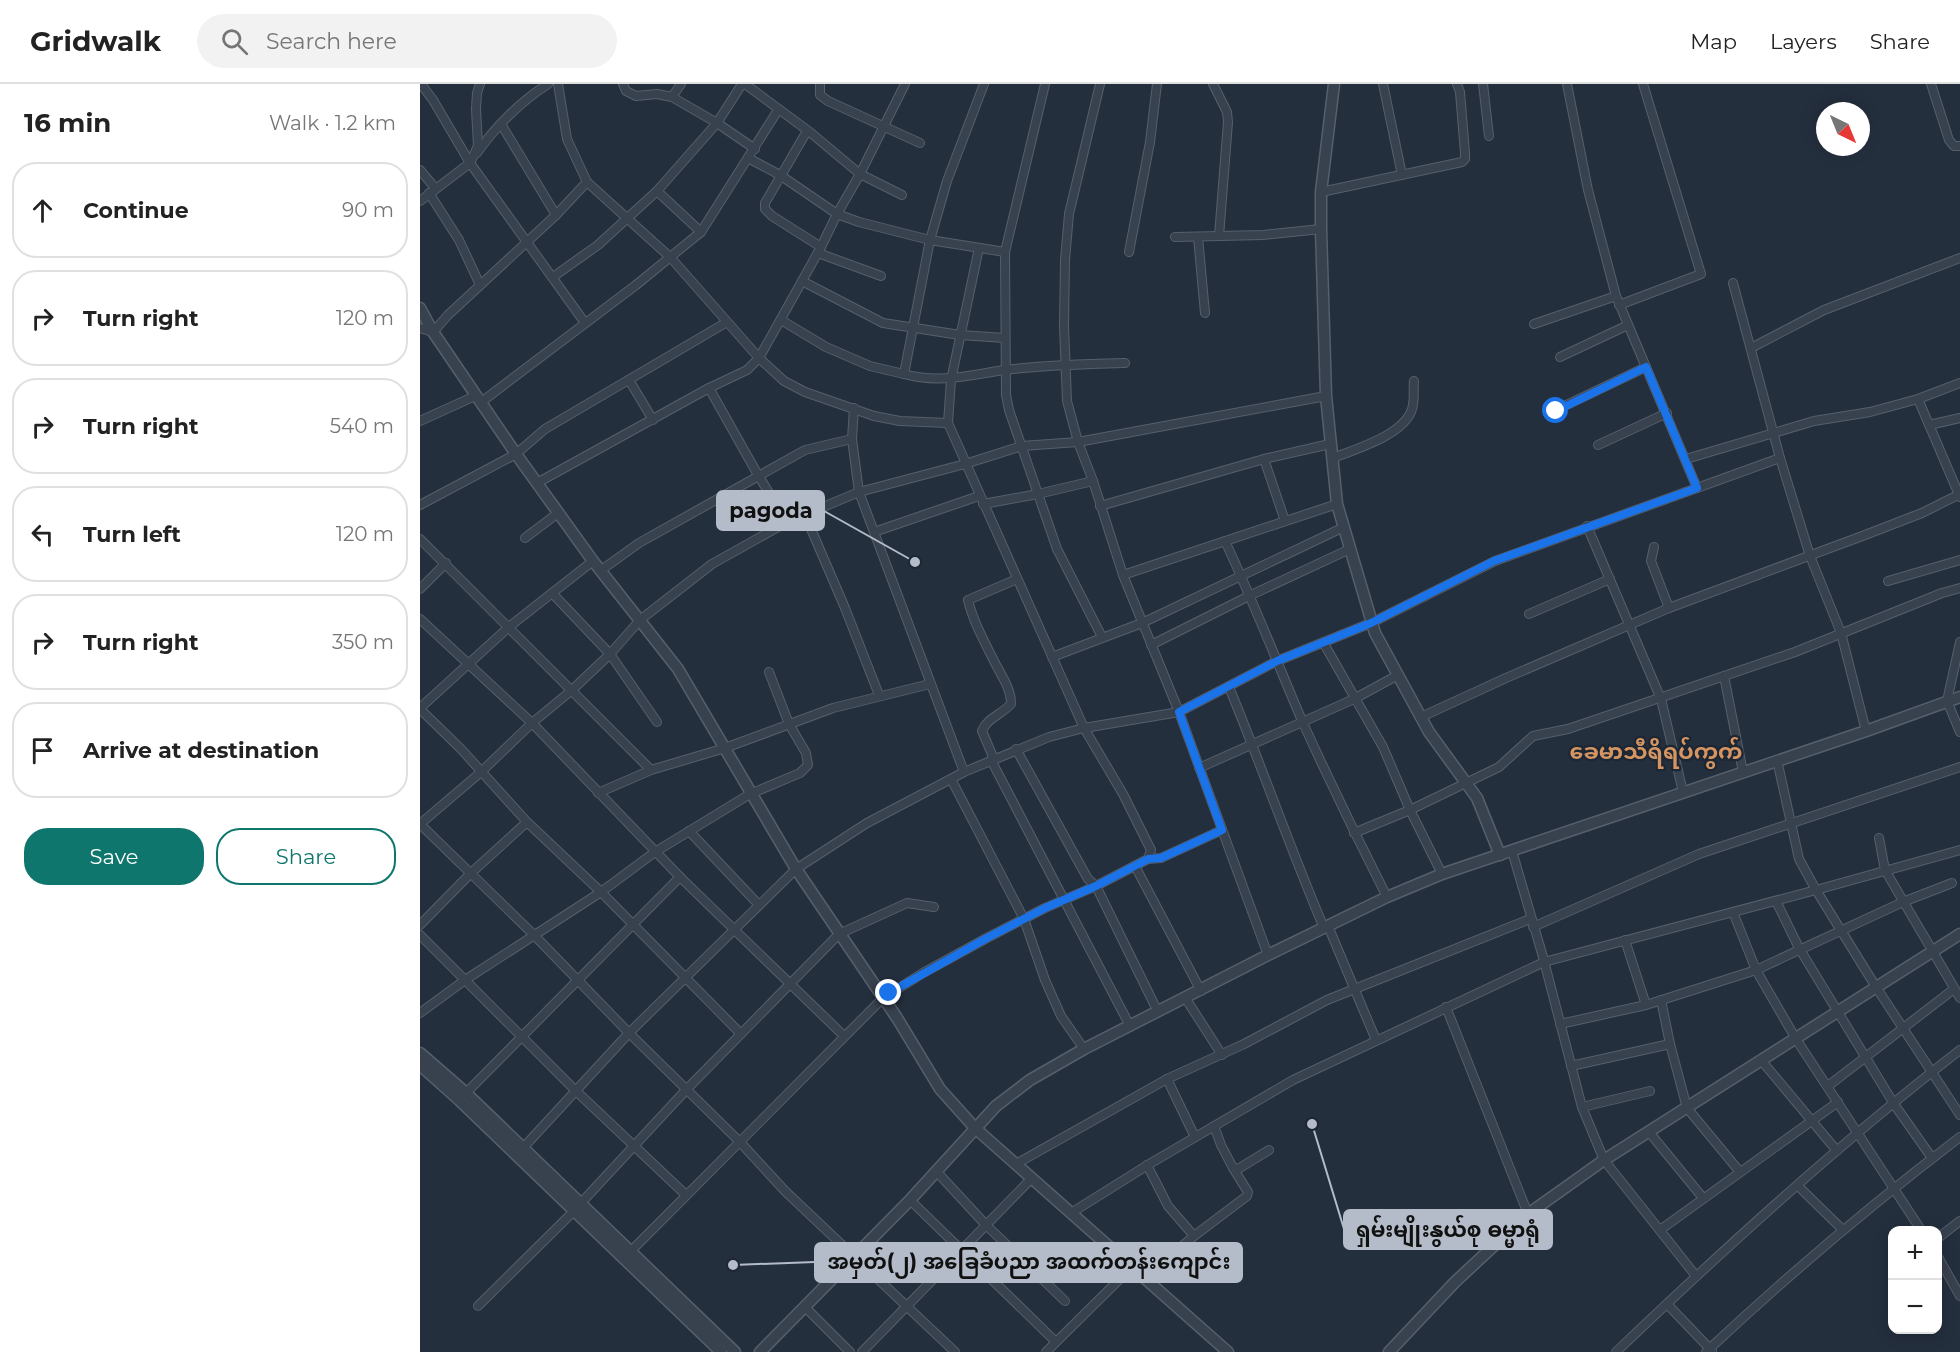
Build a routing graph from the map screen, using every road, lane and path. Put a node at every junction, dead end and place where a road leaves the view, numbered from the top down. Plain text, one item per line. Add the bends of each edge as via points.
1 (421, 84) edge
2 (480, 84) edge
3 (548, 84) edge
4 (558, 84) edge
5 (623, 84) edge
6 (681, 84) edge
7 (743, 84) edge
8 (820, 84) edge
9 (905, 84) edge
10 (984, 84) edge
11 (1045, 84) edge
12 (1100, 84) edge
13 (1157, 84) edge
14 (1213, 84) edge
15 (1334, 84) edge
16 (1383, 84) edge
17 (1457, 84) edge
18 (1483, 84) edge
19 (1567, 84) edge
20 (1643, 84) edge
21 (1931, 84) edge
22 (672, 97) junction
23 (778, 110) junction
24 (717, 123) junction
25 (501, 124) junction
26 (884, 127) junction
27 (807, 131) junction
28 (1489, 136) dead end
29 (920, 143) dead end
30 (1960, 146) edge
31 (755, 148) junction
32 (748, 158) junction
33 (470, 163) junction
34 (420, 170) edge
35 (860, 174) junction
36 (780, 175) junction
37 (1402, 175) junction
38 (587, 182) junction
39 (432, 191) junction
40 (657, 191) junction
41 (1322, 192) junction
42 (902, 195) dead end
43 (420, 201) edge
44 (837, 214) junction
45 (556, 215) junction
46 (628, 219) junction
47 (1321, 229) junction
48 (701, 232) junction
49 (1220, 236) junction
50 (1175, 237) dead end
51 (1198, 237) junction
52 (930, 240) junction
53 (526, 243) junction
54 (979, 248) junction
55 (820, 250) junction
56 (1005, 252) junction
57 (1129, 252) dead end
58 (670, 258) junction
59 (1960, 258) edge
60 (880, 276) dead end
61 (553, 277) junction
62 (802, 281) junction
63 (1733, 283) dead end
64 (480, 285) junction
65 (1618, 300) junction
66 (420, 308) edge
67 (1205, 313) dead end
68 (781, 320) junction
69 (727, 322) junction
70 (585, 323) junction
71 (1534, 324) dead end
72 (1628, 325) junction
73 (420, 328) edge
74 (913, 329) junction
75 (433, 332) junction
76 (960, 335) junction
77 (1005, 338) junction
78 (1751, 348) junction
79 (1560, 357) dead end
80 (759, 358) junction
81 (1125, 363) dead end
82 (1066, 364) junction
83 (1646, 367) junction
84 (1005, 370) junction
85 (904, 374) junction
86 (629, 380) junction
87 (951, 380) junction
88 (1414, 381) dead end
89 (1960, 383) edge
90 (709, 388) junction
91 (1326, 396) junction
92 (477, 399) junction
93 (1918, 399) junction
94 (854, 408) junction
95 (1556, 411) dead end
96 (1667, 413) junction
97 (1960, 418) edge
98 (653, 420) junction
99 (420, 421) edge
100 (948, 423) junction
101 (1929, 425) junction
102 (1774, 434) junction
103 (852, 439) junction
104 (1078, 442) junction
105 (1330, 444) junction
106 (1598, 445) dead end
107 (1022, 446) junction
108 (516, 454) junction
109 (1333, 458) junction
110 (1780, 458) junction
111 (1264, 459) junction
112 (1686, 459) junction
113 (964, 464) junction
114 (758, 475) junction
115 (1093, 481) junction
116 (537, 483) junction
117 (1697, 488) junction
118 (859, 492) junction
119 (1038, 494) junction
120 (1960, 495) edge
121 (981, 500) junction
122 (1338, 504) junction
123 (420, 505) edge
124 (1100, 506) junction
125 (558, 513) junction
126 (805, 515) junction
127 (1285, 521) junction
128 (787, 522) junction
129 (1587, 526) junction
130 (1344, 527) junction
131 (874, 532) junction
132 (525, 538) dead end
133 (420, 539) edge
134 (1225, 541) junction
135 (1654, 547) dead end
136 (1350, 549) junction
137 (1810, 556) junction
138 (1960, 560) edge
139 (592, 561) junction
140 (446, 563) junction
141 (600, 571) junction
142 (1123, 575) junction
143 (1242, 576) junction
144 (1017, 579) junction
145 (1610, 579) junction
146 (1888, 581) dead end
147 (1960, 588) edge
148 (420, 589) edge
149 (552, 593) junction
150 (1251, 596) junction
151 (1669, 608) junction
152 (1529, 614) dead end
153 (420, 619) edge
154 (640, 620) junction
155 (1142, 623) junction
156 (1371, 623) junction
157 (510, 626) junction
158 (1630, 626) junction
159 (1841, 633) junction
160 (1102, 637) junction
161 (1323, 642) junction
162 (1960, 642) edge
163 (1151, 645) junction
164 (610, 654) junction
165 (1052, 657) junction
166 (1277, 661) junction
167 (467, 664) junction
168 (769, 672) dead end
169 (1398, 675) junction
170 (1724, 676) junction
171 (930, 684) junction
172 (1229, 687) junction
173 (572, 690) junction
174 (879, 695) junction
175 (1659, 696) junction
176 (1960, 697) edge
177 (1354, 699) junction
178 (1947, 701) junction
179 (420, 709) edge
180 (1179, 712) junction
181 (1421, 717) junction
182 (657, 722) dead end
183 (1303, 722) junction
184 (532, 723) junction
185 (789, 724) junction
186 (1084, 728) junction
187 (1866, 731) junction
188 (1960, 732) edge
189 (1253, 744) junction
190 (725, 748) junction
191 (1016, 749) junction
192 (993, 760) junction
193 (1776, 760) junction
194 (1960, 767) edge
195 (1199, 768) junction
196 (651, 770) junction
197 (481, 772) junction
198 (964, 772) junction
199 (1743, 772) junction
200 (951, 778) junction
201 (1467, 784) junction
202 (1683, 792) junction
203 (598, 793) junction
204 (750, 794) junction
205 (1410, 810) junction
206 (527, 822) junction
207 (420, 824) edge
208 (1792, 825) junction
209 (1222, 830) junction
210 (689, 831) junction
211 (1354, 833) junction
212 (1879, 838) dead end
213 (1960, 850) edge
214 (1512, 851) junction
215 (656, 852) junction
216 (1500, 855) junction
217 (1148, 859) junction
218 (1135, 866) junction
219 (796, 869) junction
220 (1885, 870) junction
221 (471, 873) junction
222 (1442, 874) junction
223 (680, 877) junction
224 (1952, 883) dead end
225 (1096, 886) junction
226 (1816, 890) junction
227 (601, 892) junction
228 (1387, 897) junction
229 (1065, 900) junction
230 (1776, 901) junction
231 (1903, 902) junction
232 (759, 905) junction
233 (934, 907) dead end
234 (1733, 912) junction
235 (1024, 919) junction
236 (1532, 923) junction
237 (420, 925) edge
238 (632, 925) junction
239 (1326, 927) junction
240 (1840, 929) junction
241 (734, 930) junction
242 (839, 934) junction
243 (1960, 934) edge
244 (420, 935) edge
245 (534, 935) junction
246 (1626, 940) junction
247 (1799, 948) junction
248 (1931, 951) junction
249 (1268, 955) junction
250 (1544, 962) junction
251 (1756, 970) junction
252 (686, 978) junction
253 (465, 980) junction
254 (577, 980) junction
255 (790, 982) junction
256 (1875, 987) junction
257 (1353, 989) junction
258 (1954, 989) junction
259 (1201, 991) junction
260 (883, 998) junction
261 (1960, 998) edge
262 (1186, 999) junction
263 (1661, 1000) junction
264 (1646, 1005) junction
265 (1446, 1006) junction
266 (1838, 1011) junction
267 (1158, 1012) junction
268 (420, 1013) edge
269 (1560, 1024) junction
270 (1130, 1026) junction
271 (1903, 1028) junction
272 (629, 1033) junction
273 (741, 1034) junction
274 (844, 1036) junction
275 (523, 1038) junction
276 (1796, 1039) junction
277 (1376, 1040) junction
278 (1670, 1044) junction
279 (1084, 1049) junction
280 (1960, 1050) edge
281 (420, 1053) edge
282 (1222, 1055) junction
283 (1866, 1057) junction
284 (1761, 1060) junction
285 (420, 1065) edge
286 (1571, 1066) junction
287 (1930, 1072) junction
288 (1167, 1079) junction
289 (1828, 1086) junction
290 (576, 1090) junction
291 (686, 1090) junction
292 (1650, 1091) dead end
293 (466, 1093) junction
294 (1838, 1102) junction
295 (1894, 1104) junction
296 (1581, 1107) junction
297 (1687, 1108) junction
298 (1960, 1115) edge
299 (1810, 1121) junction
300 (1214, 1126) junction
301 (975, 1128) junction
302 (1649, 1132) junction
303 (1857, 1134) junction
304 (1196, 1137) junction
305 (1960, 1137) edge
306 (739, 1141) junction
307 (634, 1145) junction
308 (523, 1148) junction
309 (1269, 1149) dead end
310 (1837, 1151) junction
311 (1932, 1158) junction
312 (1604, 1160) junction
313 (1016, 1164) junction
314 (1147, 1165) junction
315 (1233, 1168) junction
316 (936, 1172) junction
317 (1740, 1172) junction
318 (1032, 1178) junction
319 (1798, 1186) junction
320 (1893, 1188) junction
321 (686, 1195) junction
322 (1704, 1198) junction
323 (910, 1200) junction
324 (578, 1207) junction
325 (1071, 1213) junction
326 (1528, 1214) junction
327 (1960, 1221) edge
328 (986, 1225) junction
329 (1918, 1226) edge
330 (1660, 1230) junction
331 (1843, 1230) junction
332 (1942, 1235) edge
333 (1194, 1236) junction
334 (963, 1249) junction
335 (630, 1252) junction
336 (854, 1257) junction
337 (1942, 1264) edge
338 (1132, 1267) junction
339 (1696, 1276) junction
340 (1144, 1278) junction
341 (1960, 1296) edge
342 (1065, 1301) dead end
343 (1666, 1304) junction
344 (478, 1306) dead end
345 (907, 1306) junction
346 (805, 1307) junction
347 (1056, 1342) junction
348 (1709, 1351) edge
349 (722, 1352) edge
350 (735, 1352) edge
351 (760, 1352) edge
352 (850, 1352) edge
353 (862, 1352) edge
354 (955, 1352) edge
355 (1046, 1352) edge
356 (1228, 1352) edge
357 (1389, 1352) edge
358 (1616, 1352) edge

1 - 33 street
2 - 33 street via 476,109 478,146
3 - 25 street
4 - 38 street via 567,139
5 - 22 street via 626,91 636,96
6 - 22 street
7 - 23 street
7 - 24 street
8 - 26 street via 820,95 828,101
9 - 26 street
10 - 52 street via 947,181
11 - 56 street
12 - 82 street via 1069,214
13 - 57 street
14 - 49 street via 1228,122
15 - 41 street
16 - 37 street
17 - 37 street via 1465,159
18 - 28 street
19 - 65 street via 1588,190
20 - 65 street via 1701,274
21 - 30 street via 1949,140
22 - 24 street
23 - 27 street
23 - 31 street
24 - 31 street
24 - 40 street
25 - 33 street
25 - 45 street
26 - 29 street
26 - 35 street
27 - 35 street
27 - 36 street
31 - 32 street
32 - 36 street
32 - 48 street
33 - 39 street
33 - 53 street
34 - 39 street
35 - 42 street
35 - 44 street
36 - 44 street
36 - 55 street via 765,209
37 - 41 street
38 - 45 street
38 - 46 street
39 - 43 street
39 - 64 street
40 - 46 street
40 - 48 street
41 - 47 street
44 - 52 street
44 - 55 street
45 - 53 street
46 - 58 street
46 - 61 street
47 - 49 street
47 - 91 street
48 - 58 street
49 - 51 street
50 - 51 street
51 - 67 street
52 - 54 street
52 - 74 street
53 - 61 street
53 - 64 street
54 - 56 street
54 - 76 street
55 - 60 street
55 - 62 street
56 - 77 street
58 - 69 street
58 - 70 street
59 - 78 street via 1824,310
61 - 70 street
62 - 68 street
62 - 74 street via 883,323
63 - 78 street
64 - 75 street
65 - 71 street
65 - 72 street
66 - 75 street
68 - 80 street
68 - 85 street via 870,366
69 - 80 street
69 - 86 street
70 - 92 street
72 - 79 street
72 - 83 street
73 - 75 street
74 - 76 street
74 - 85 street
75 - 92 street
76 - 77 street
76 - 87 street
77 - 84 street
78 - 102 street
80 - 90 street via 747,370
80 - 94 street via 784,381
81 - 82 street
82 - 84 street
82 - 104 street via 1067,401
83 - 95 street
83 - 96 street
84 - 87 street
84 - 107 street via 1009,410
85 - 87 street
86 - 98 street
86 - 108 street via 545,429
87 - 100 street
88 - 109 street via 1412,410 1397,429
89 - 93 street
90 - 98 street
90 - 114 street
91 - 104 street
91 - 105 street
92 - 99 street
92 - 108 street
93 - 101 street
93 - 102 street via 1814,421
94 - 100 street via 900,421
94 - 103 street
96 - 106 street
96 - 112 street
97 - 101 street
98 - 116 street
100 - 113 street
101 - 120 street
102 - 110 street
102 - 112 street
103 - 114 street via 805,450
103 - 118 street
104 - 107 street
104 - 115 street
105 - 109 street
105 - 111 street
107 - 113 street
107 - 119 street
108 - 116 street
108 - 123 street
109 - 122 street
110 - 117 street
110 - 137 street
111 - 124 street
111 - 127 street
112 - 117 street
113 - 118 street
113 - 121 street
114 - 128 street
114 - 141 street via 639,543
115 - 119 street
115 - 124 street
116 - 125 street
117 - 129 street
118 - 126 street
118 - 131 street
119 - 121 street
119 - 160 street via 1057,549
120 - 137 street
121 - 131 street
121 - 144 street
122 - 127 street
122 - 130 street
124 - 142 street
125 - 132 street
125 - 139 street
126 - 128 street
126 - 174 street
127 - 134 street
128 - 154 street via 712,564
129 - 145 street
129 - 156 street via 1494,561
130 - 136 street
130 - 143 street
131 - 171 street
133 - 140 street
134 - 142 street
134 - 143 street
135 - 151 street via 1651,561
136 - 150 street
136 - 156 street
137 - 151 street
137 - 159 street
138 - 146 street
139 - 141 street
139 - 149 street
140 - 148 street
140 - 157 street
141 - 154 street
142 - 155 street
143 - 150 street
143 - 155 street
144 - 165 street
144 - 192 street via 969,600 1010,691 1011,704 990,719 982,731
145 - 152 street
145 - 158 street
147 - 159 street
149 - 157 street
149 - 164 street
150 - 163 street
150 - 166 street
151 - 158 street
153 - 167 street
154 - 164 street
154 - 190 street via 678,669
155 - 160 street
155 - 163 street
156 - 161 street
156 - 169 street
157 - 167 street
157 - 173 street
158 - 175 street
158 - 181 street
159 - 170 street
159 - 187 street
160 - 165 street
161 - 166 street
161 - 177 street
162 - 178 street
163 - 180 street
164 - 173 street
164 - 182 street
165 - 186 street
166 - 172 street
166 - 183 street
167 - 179 street
167 - 184 street
168 - 185 street
169 - 177 street
169 - 181 street
170 - 175 street
170 - 199 street
171 - 174 street
171 - 198 street
172 - 180 street
172 - 189 street
173 - 184 street
173 - 196 street
174 - 185 street
175 - 201 street via 1568,729 1533,736 1499,767
175 - 202 street
176 - 178 street
177 - 183 street
177 - 205 street via 1383,747
178 - 187 street
178 - 188 street
179 - 197 street
180 - 186 street
180 - 195 street
181 - 201 street
183 - 189 street
183 - 211 street
184 - 197 street
184 - 203 street
185 - 190 street
185 - 204 street via 806,753 808,765 800,773
186 - 191 street
186 - 217 street via 1134,815 1151,850
187 - 193 street
189 - 195 street
189 - 239 street via 1294,858
190 - 196 street
190 - 204 street
191 - 192 street
191 - 225 street via 1088,879
192 - 198 street
192 - 229 street
193 - 199 street
193 - 208 street
194 - 208 street
195 - 209 street
196 - 203 street
197 - 206 street
197 - 207 street
198 - 200 street
199 - 202 street
200 - 219 street via 867,823
200 - 235 street
201 - 205 street
201 - 216 street
202 - 214 street
203 - 215 street
204 - 210 street
204 - 219 street
205 - 211 street
205 - 222 street
206 - 221 street
206 - 227 street
207 - 221 street
208 - 226 street via 1799,859
208 - 236 street via 1699,854
209 - 217 street via 1161,858
209 - 249 street
210 - 215 street
210 - 232 street
211 - 228 street
212 - 220 street
213 - 220 street
214 - 216 street
214 - 236 street
215 - 223 street
215 - 227 street
216 - 222 street
217 - 218 street
218 - 225 street
218 - 259 street
219 - 232 street
219 - 242 street
220 - 226 street
220 - 231 street
221 - 237 street
221 - 245 street
222 - 228 street
223 - 238 street
223 - 241 street
224 - 231 street
225 - 229 street
225 - 267 street
226 - 230 street
226 - 240 street
227 - 238 street
227 - 245 street
228 - 239 street
229 - 235 street
229 - 270 street
230 - 234 street
230 - 247 street
231 - 240 street
231 - 248 street
232 - 241 street
233 - 242 street via 907,903
234 - 246 street
234 - 251 street
235 - 260 street
235 - 279 street via 1060,1016
236 - 250 street
236 - 257 street
238 - 252 street
238 - 254 street
239 - 249 street
239 - 257 street
240 - 247 street
240 - 256 street
241 - 252 street
241 - 255 street
242 - 255 street
242 - 260 street
243 - 248 street
244 - 253 street
245 - 253 street
245 - 254 street
246 - 250 street
246 - 264 street
247 - 251 street
247 - 266 street
248 - 256 street
248 - 258 street
249 - 259 street
250 - 265 street
250 - 269 street
251 - 263 street
251 - 276 street
252 - 272 street
252 - 273 street
253 - 268 street
253 - 275 street
254 - 272 street
254 - 275 street
255 - 273 street
255 - 274 street
256 - 266 street
256 - 271 street
257 - 277 street
257 - 282 street
258 - 261 street
258 - 271 street
259 - 262 street
260 - 274 street
260 - 301 street via 940,1089
262 - 267 street
262 - 282 street
263 - 264 street
263 - 278 street
264 - 269 street
265 - 277 street
265 - 326 street
266 - 276 street
266 - 283 street
267 - 270 street
269 - 286 street
270 - 279 street
271 - 283 street
271 - 287 street
272 - 290 street
272 - 291 street
273 - 291 street
274 - 306 street
275 - 290 street
275 - 293 street
276 - 284 street
276 - 289 street
277 - 300 street via 1293,1080
278 - 286 street
278 - 297 street
279 - 301 street via 1012,1093
280 - 287 street
281 - 293 street
282 - 288 street
283 - 289 street
283 - 295 street
284 - 297 street
284 - 299 street
285 - 324 street
286 - 296 street
287 - 295 street
287 - 298 street
288 - 304 street
288 - 313 street
289 - 294 street
290 - 307 street
290 - 308 street
291 - 306 street
291 - 307 street
292 - 296 street
293 - 308 street
294 - 299 street
294 - 303 street
295 - 303 street
295 - 311 street
296 - 312 street
297 - 302 street
297 - 317 street
299 - 310 street
299 - 317 street
300 - 304 street
300 - 315 street
301 - 313 street
301 - 316 street
302 - 312 street
302 - 322 street
303 - 310 street
303 - 320 street
304 - 314 street
305 - 311 street
306 - 321 street
306 - 336 street
307 - 321 street
307 - 324 street
308 - 324 street
309 - 315 street via 1238,1169
310 - 319 street
311 - 320 street
312 - 326 street
312 - 330 street
313 - 318 street
314 - 325 street
314 - 333 street via 1168,1206
315 - 333 street via 1247,1196
316 - 323 street
316 - 328 street
317 - 322 street
318 - 325 street
318 - 328 street
319 - 331 street
319 - 339 street
320 - 329 street
320 - 331 street
321 - 335 street
322 - 330 street
323 - 334 street
323 - 336 street
324 - 335 street
324 - 344 street
324 - 349 street
325 - 338 street
326 - 357 street via 1455,1282
327 - 332 street
328 - 334 street
328 - 342 street
330 - 339 street
331 - 348 street
333 - 340 street
334 - 345 street
334 - 347 street
335 - 350 street
336 - 345 street
336 - 346 street
337 - 341 street
338 - 340 street
338 - 347 street
339 - 343 street
340 - 356 street
343 - 348 street
343 - 358 street
345 - 353 street
345 - 354 street
346 - 351 street
346 - 352 street
347 - 355 street

